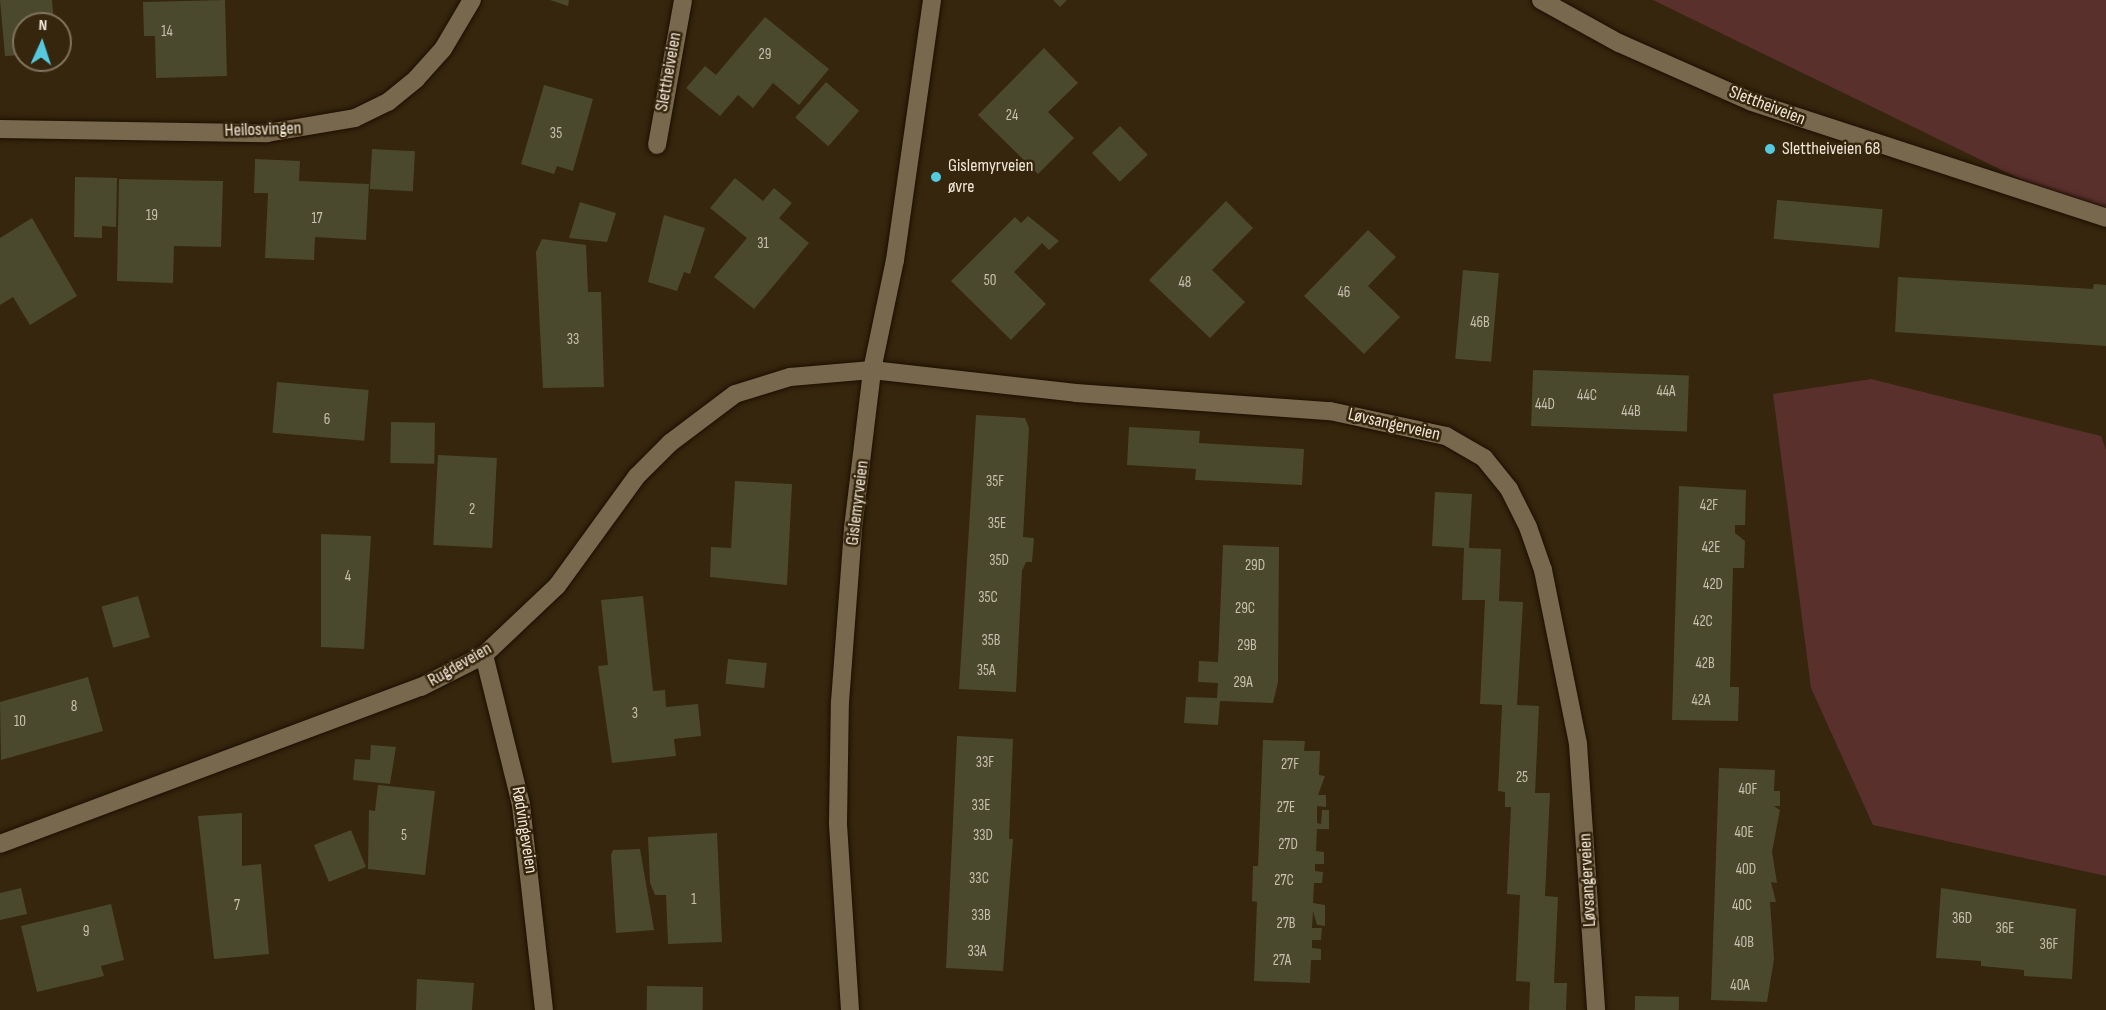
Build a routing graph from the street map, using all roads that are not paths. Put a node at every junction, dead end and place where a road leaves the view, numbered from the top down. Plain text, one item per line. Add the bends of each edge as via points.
1 (472, 0) edge
2 (683, 0) edge
3 (933, 0) edge
4 (1541, 0) edge
5 (0, 129) edge
6 (657, 145) dead end
7 (2106, 219) edge
8 (872, 370) junction
9 (484, 655) junction
10 (0, 844) edge
11 (544, 1010) edge
12 (850, 1010) edge
13 (1596, 1010) edge

1 - 5 street, Heilosvingen via 443,49 416,79 388,102 354,118 267,133
2 - 6 street, Slettheiveien
3 - 8 street, Gislemyrveien via 895,260
4 - 7 street, Slettheiveien via 1647,57 1752,102
8 - 9 street, Rugdeveien via 790,377 735,394 702,416 637,476 556,586
8 - 12 street, Gislemyrveien via 840,702 838,823
8 - 13 street, Løvsangerveien via 1077,393 1330,411 1446,436 1484,458 1509,489 1543,570 1578,744
9 - 10 street, Rugdeveien via 421,687
9 - 11 street, Rødvingeveien via 521,805

